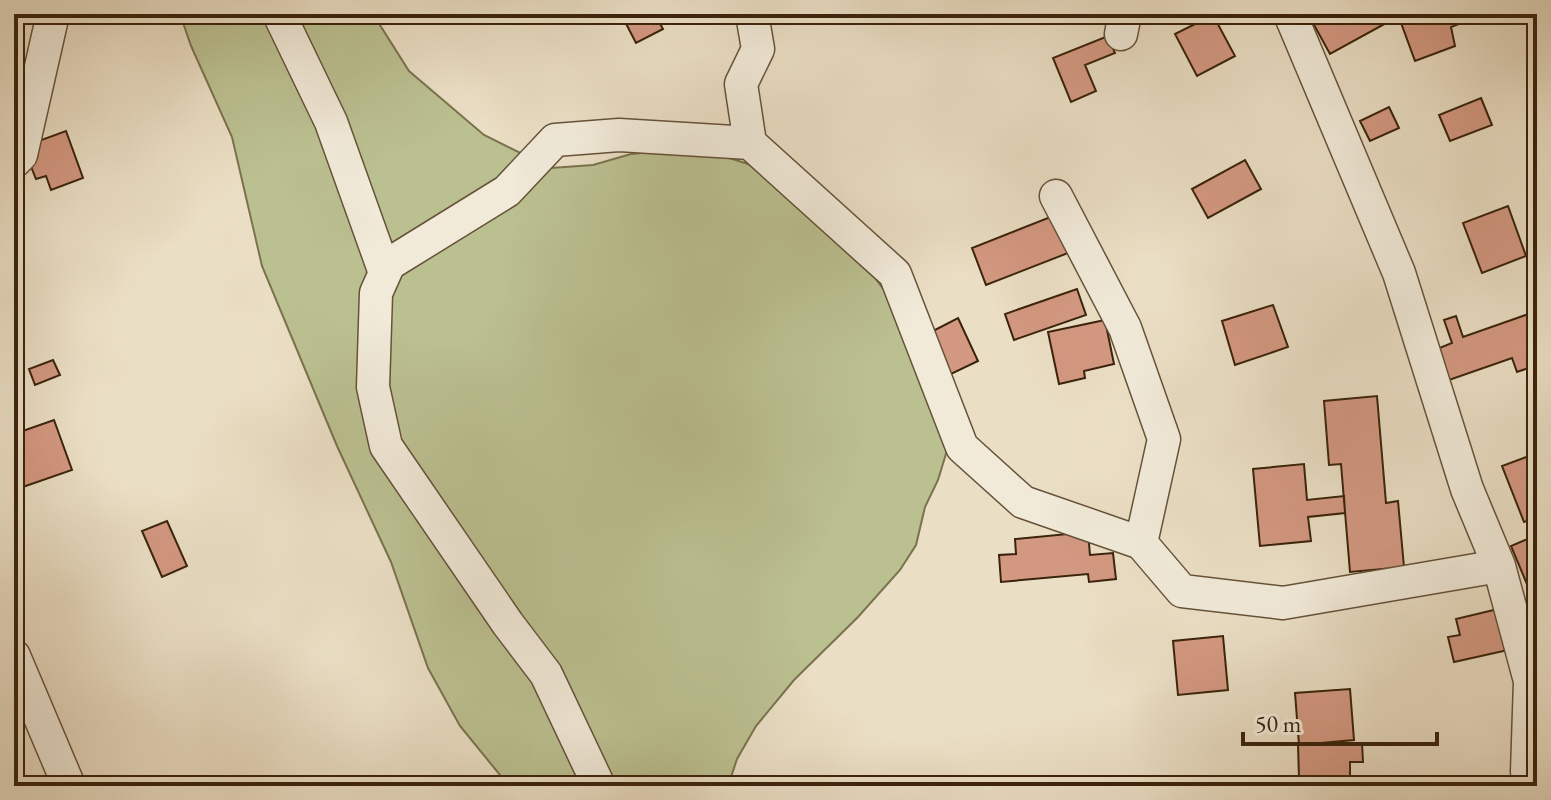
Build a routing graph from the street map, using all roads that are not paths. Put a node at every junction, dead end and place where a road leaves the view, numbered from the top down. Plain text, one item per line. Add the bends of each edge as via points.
1 (53, 14) edge
2 (279, 14) edge
3 (752, 14) edge
4 (1290, 14) edge
5 (750, 143) junction
6 (14, 162) edge
7 (1056, 196) dead end
8 (385, 273) junction
9 (1141, 543) junction
10 (1499, 566) junction
11 (14, 656) edge
12 (1527, 779) edge
13 (69, 786) edge
14 (599, 786) edge

1 - 6 street via 21,155
2 - 8 street via 331,122
3 - 5 street via 758,49 741,84
4 - 10 street via 1399,273 1467,489
5 - 8 street via 619,135 555,140 507,191 389,264
5 - 9 street via 895,274 962,447 1023,502
7 - 9 street via 1125,328 1164,439
8 - 14 street via 376,293 373,387 386,446 546,674
9 - 10 street via 1182,591 1283,603
10 - 12 street via 1530,681
11 - 13 street

